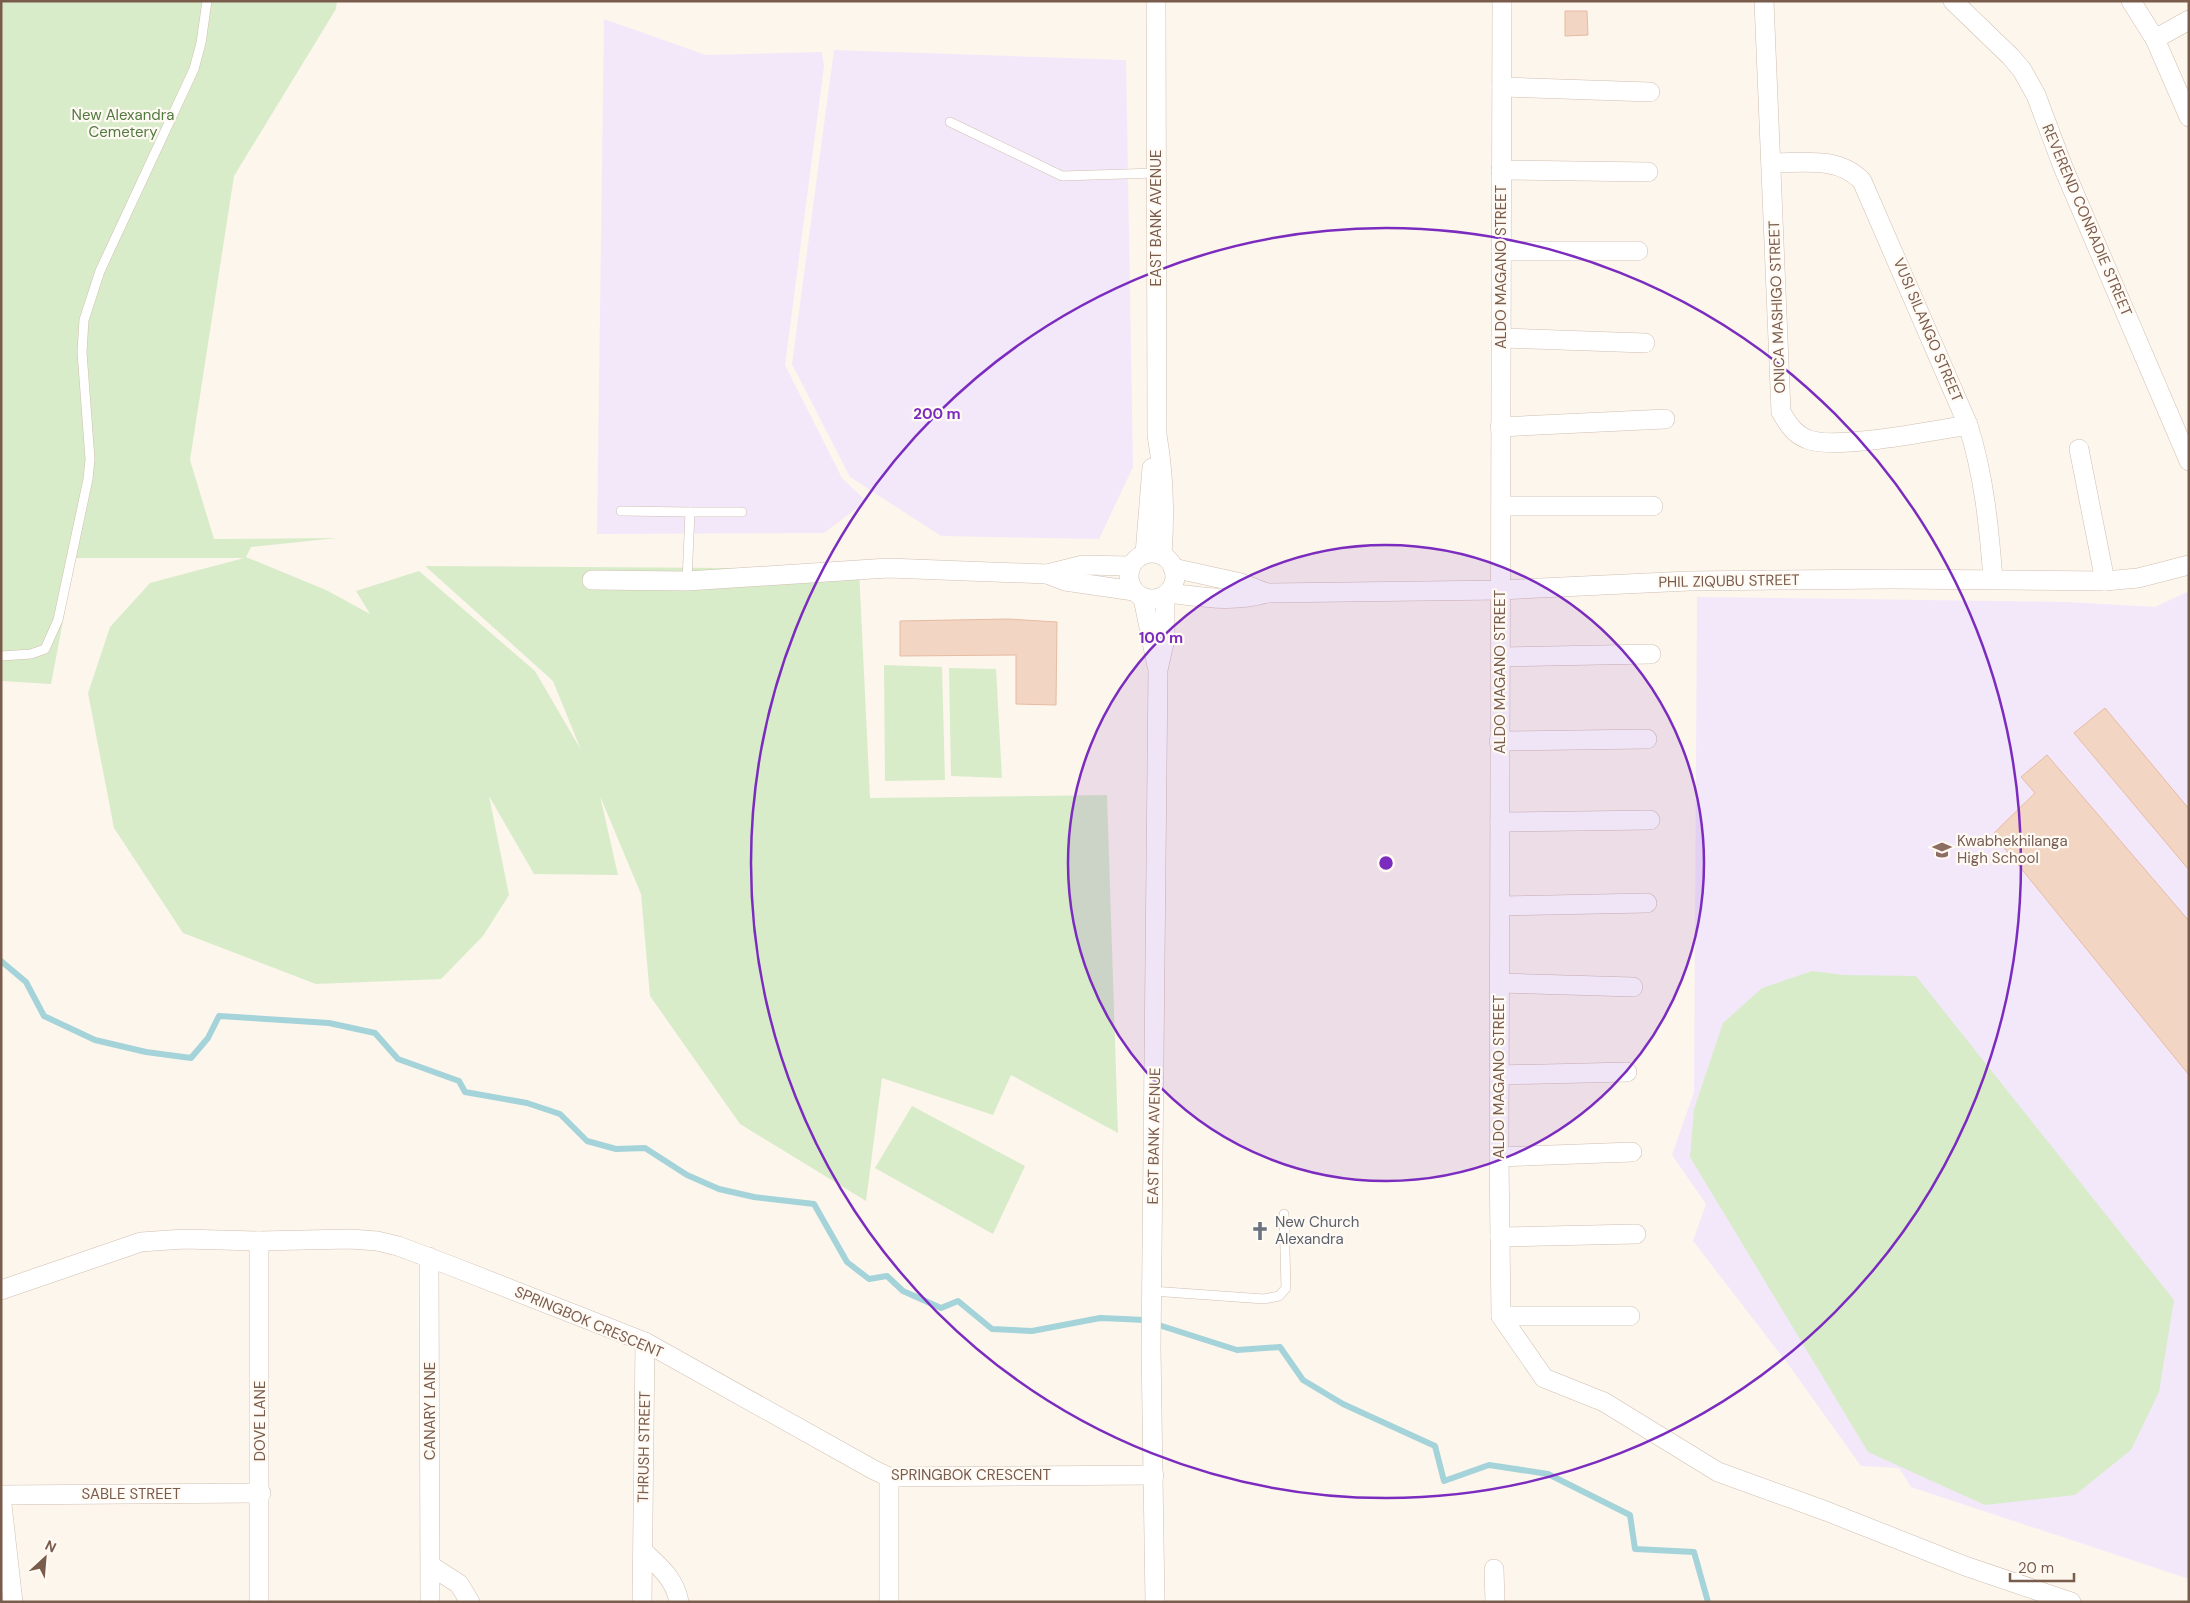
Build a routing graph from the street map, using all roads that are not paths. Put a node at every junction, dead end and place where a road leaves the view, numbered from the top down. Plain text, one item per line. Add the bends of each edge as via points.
1 (207, 1) edge
2 (1156, 1) edge
3 (1502, 1) edge
4 (1764, 1) edge
5 (1953, 1) edge
6 (2131, 1) edge
7 (2189, 20) edge
8 (2155, 39) junction
9 (1502, 87) junction
10 (1650, 92) dead end
11 (2189, 117) edge
12 (950, 122) dead end
13 (1771, 163) junction
14 (1502, 170) junction
15 (1648, 172) dead end
16 (1156, 173) junction
17 (1501, 251) junction
18 (1638, 251) dead end
19 (1501, 338) junction
20 (1645, 343) dead end
21 (1665, 419) dead end
22 (1968, 425) junction
23 (1500, 427) junction
24 (2079, 449) dead end
25 (2189, 461) edge
26 (1500, 506) junction
27 (1653, 506) dead end
28 (621, 511) dead end
29 (690, 512) junction
30 (742, 512) dead end
31 (1160, 559) junction
32 (2189, 565) edge
33 (1130, 566) junction
34 (1047, 574) junction
35 (1993, 579) junction
36 (592, 580) dead end
37 (687, 581) junction
38 (2105, 581) junction
39 (1500, 590) junction
40 (1267, 593) junction
41 (1167, 594) junction
42 (1138, 595) junction
43 (1650, 654) dead end
44 (1, 656) edge
45 (1501, 657) junction
46 (1158, 670) junction
47 (1647, 739) dead end
48 (1499, 741) junction
49 (1650, 820) dead end
50 (1500, 822) junction
51 (1647, 903) dead end
52 (1500, 906) junction
53 (1500, 983) junction
54 (1633, 987) dead end
55 (1627, 1072) dead end
56 (1499, 1075) junction
57 (1632, 1152) dead end
58 (1499, 1157) junction
59 (1284, 1214) dead end
60 (1636, 1234) dead end
61 (1500, 1238) junction
62 (259, 1241) junction
63 (429, 1257) junction
64 (4, 1292) edge
65 (1152, 1299) junction
66 (1501, 1316) junction
67 (1630, 1316) dead end
68 (645, 1342) junction
69 (1154, 1475) junction
70 (890, 1477) junction
71 (261, 1492) junction
72 (1, 1496) edge
73 (643, 1551) junction
74 (431, 1566) junction
75 (1494, 1569) dead end
76 (13, 1602) edge
77 (259, 1602) edge
78 (430, 1602) edge
79 (470, 1602) edge
80 (642, 1602) edge
81 (679, 1602) edge
82 (889, 1602) edge
83 (1155, 1602) edge
84 (1495, 1602) edge
85 (2071, 1602) edge

1 - 44 lane via 192,76 100,271 84,320 82,352 90,458 58,620 45,649 31,654
2 - 16 street, EAST BANK AVENUE
3 - 9 street, ALDO MAGANO STREET
4 - 13 street, ONICA MASHIGO STREET
5 - 25 street, REVEREND CONRADIE STREET via 2011,57 2036,95 2063,167
6 - 8 street
7 - 8 street
8 - 11 street
9 - 10 street
9 - 14 street, ALDO MAGANO STREET
12 - 16 lane via 1062,176
13 - 22 street, VUSI SILANGO STREET via 1829,162 1853,172 1862,181
13 - 22 street, ONICA MASHIGO STREET via 1781,412 1788,424 1808,440 1823,443 1886,438
14 - 15 street
14 - 17 street, ALDO MAGANO STREET
16 - 31 street, EAST BANK AVENUE
17 - 18 street
17 - 19 street, ALDO MAGANO STREET
19 - 20 street
19 - 23 street, ALDO MAGANO STREET
21 - 23 street
22 - 35 street, VUSI SILANGO STREET via 1977,452 1987,510
23 - 26 street, ALDO MAGANO STREET
24 - 38 street
26 - 27 street
26 - 39 street, ALDO MAGANO STREET
28 - 29 lane
29 - 30 lane
29 - 37 lane
31 - 33 street
31 - 40 street, PHIL ZIQUBU STREET
31 - 41 street via 1173,586
32 - 38 street, PHIL ZIQUBU STREET via 2138,578
33 - 34 street via 1082,565
33 - 42 street via 1128,575
34 - 37 street via 888,568
34 - 42 street via 1065,581
35 - 38 street, PHIL ZIQUBU STREET
35 - 39 street, PHIL ZIQUBU STREET via 1689,581
36 - 37 street
39 - 40 street, PHIL ZIQUBU STREET
39 - 45 street, ALDO MAGANO STREET
40 - 41 street, PHIL ZIQUBU STREET via 1236,599
41 - 42 street via 1151,600
41 - 46 street, EAST BANK AVENUE via 1165,638
42 - 46 street, EAST BANK AVENUE
43 - 45 street
45 - 48 street, ALDO MAGANO STREET
46 - 65 street, EAST BANK AVENUE
47 - 48 street
48 - 50 street, ALDO MAGANO STREET
49 - 50 street
50 - 52 street, ALDO MAGANO STREET
51 - 52 street
52 - 53 street, ALDO MAGANO STREET
53 - 54 street
53 - 56 street, ALDO MAGANO STREET
55 - 56 street
56 - 58 street, ALDO MAGANO STREET
57 - 58 street
58 - 61 street, ALDO MAGANO STREET
59 - 65 lane via 1286,1288 1279,1296 1264,1299
60 - 61 street
61 - 66 street, ALDO MAGANO STREET
62 - 63 street, SPRINGBOK CRESCENT via 377,1241
62 - 64 street, SPRINGBOK CRESCENT via 184,1239 141,1242
62 - 71 street, DOVE LANE
63 - 68 street, SPRINGBOK CRESCENT
63 - 74 street, CANARY LANE
65 - 69 street, EAST BANK AVENUE
66 - 67 street
66 - 85 street via 1544,1378 1604,1402 1718,1472 1964,1566
68 - 70 street, SPRINGBOK CRESCENT
68 - 73 street, THRUSH STREET
69 - 70 street, SPRINGBOK CRESCENT
69 - 83 street, EAST BANK AVENUE
70 - 82 street
71 - 72 street, SABLE STREET
71 - 77 street, DOVE LANE
72 - 76 street
73 - 80 street, THRUSH STREET
73 - 81 street via 672,1581
74 - 78 street, CANARY LANE
74 - 79 street via 459,1584
75 - 84 street

